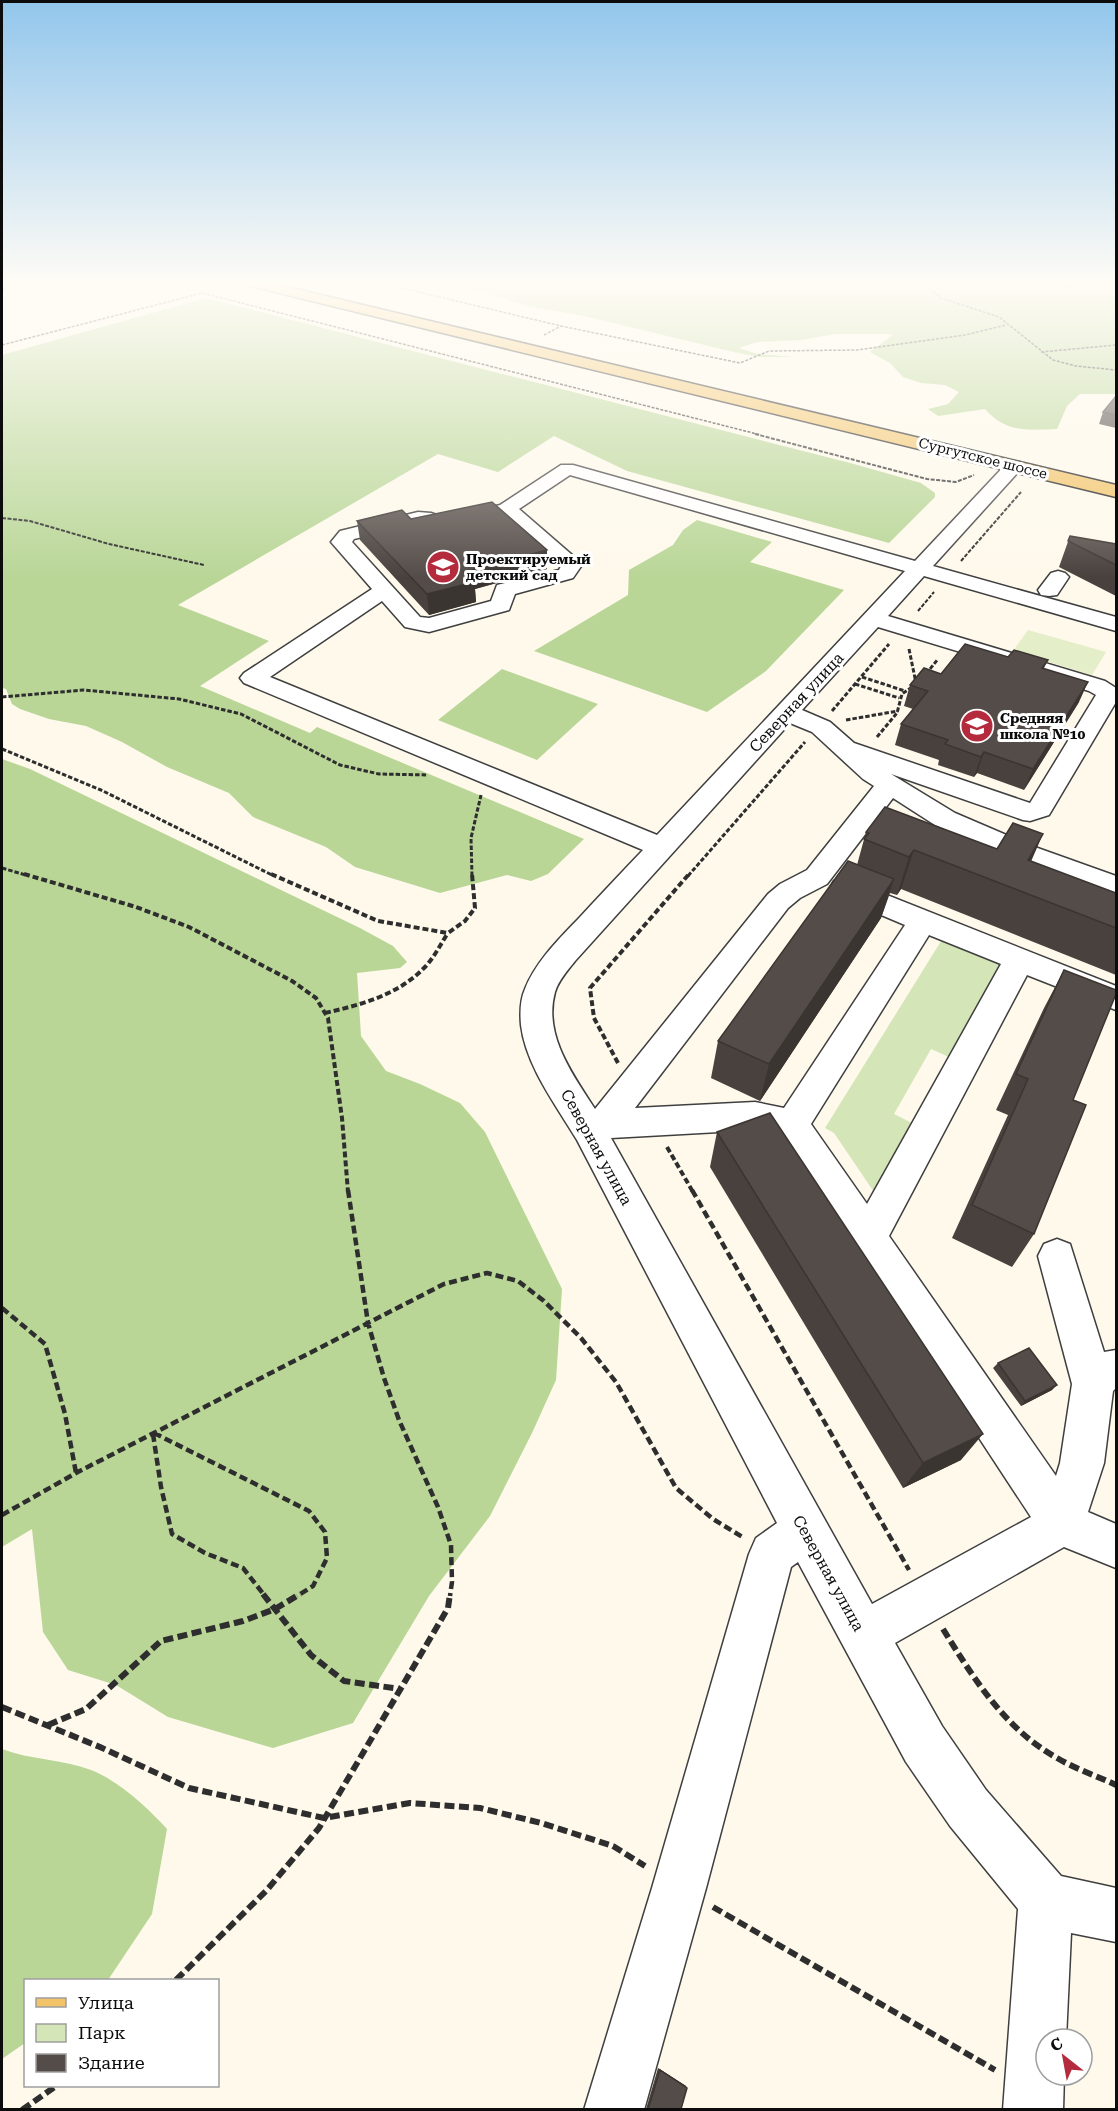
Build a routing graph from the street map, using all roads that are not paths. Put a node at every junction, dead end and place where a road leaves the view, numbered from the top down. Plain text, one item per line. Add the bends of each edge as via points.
1 (663, 382) edge
2 (1014, 466) junction
3 (1116, 491) edge
4 (507, 509) junction
5 (924, 562) junction
6 (384, 590) junction
7 (1116, 608) edge
8 (873, 618) junction
9 (1116, 624) edge
10 (787, 713) junction
11 (853, 751) junction
12 (889, 785) junction
13 (662, 847) junction
14 (817, 877) junction
15 (1116, 886) edge
16 (922, 921) junction
17 (1019, 960) junction
18 (1116, 998) edge
19 (792, 1124) junction
20 (596, 1127) junction
21 (868, 1238) junction
22 (1057, 1256) dead end
23 (1105, 1376) edge
24 (1062, 1524) junction
25 (789, 1543) junction
26 (1116, 1546) edge
27 (863, 1635) junction
28 (1046, 1900) junction
29 (1116, 1915) edge
30 (1034, 2101) edge
31 (614, 2109) edge

1 - 2 main road, Сургутское шоссе
2 - 3 main road, Сургутское шоссе
2 - 5 street, Северная улица
4 - 5 street via 557,467 872,562
4 - 6 street via 442,525 418,518 347,535 341,542
4 - 6 street via 572,565 566,574 505,590 501,604 429,625 413,622
5 - 7 street via 1054,583
5 - 8 street, Северная улица
5 - 9 street
6 - 13 street via 252,678 626,819
8 - 10 street, Северная улица
8 - 11 street via 1097,686 1108,696 1040,809 1030,812
10 - 11 street via 819,726
10 - 13 street, Северная улица
11 - 12 street
12 - 14 street
12 - 15 street via 955,823
13 - 20 street, Северная улица via 564,953 538,993 536,1016 541,1043
14 - 16 street
14 - 20 street via 778,901
16 - 17 street
16 - 19 street
17 - 18 street
17 - 21 street
19 - 20 street via 755,1116
19 - 21 street
20 - 25 street, Северная улица
21 - 24 street
22 - 23 street
23 - 24 street
24 - 26 street
24 - 27 street
25 - 27 street, Северная улица
25 - 31 street
27 - 28 street, Северная улица via 944,1775
28 - 29 street
28 - 30 street

